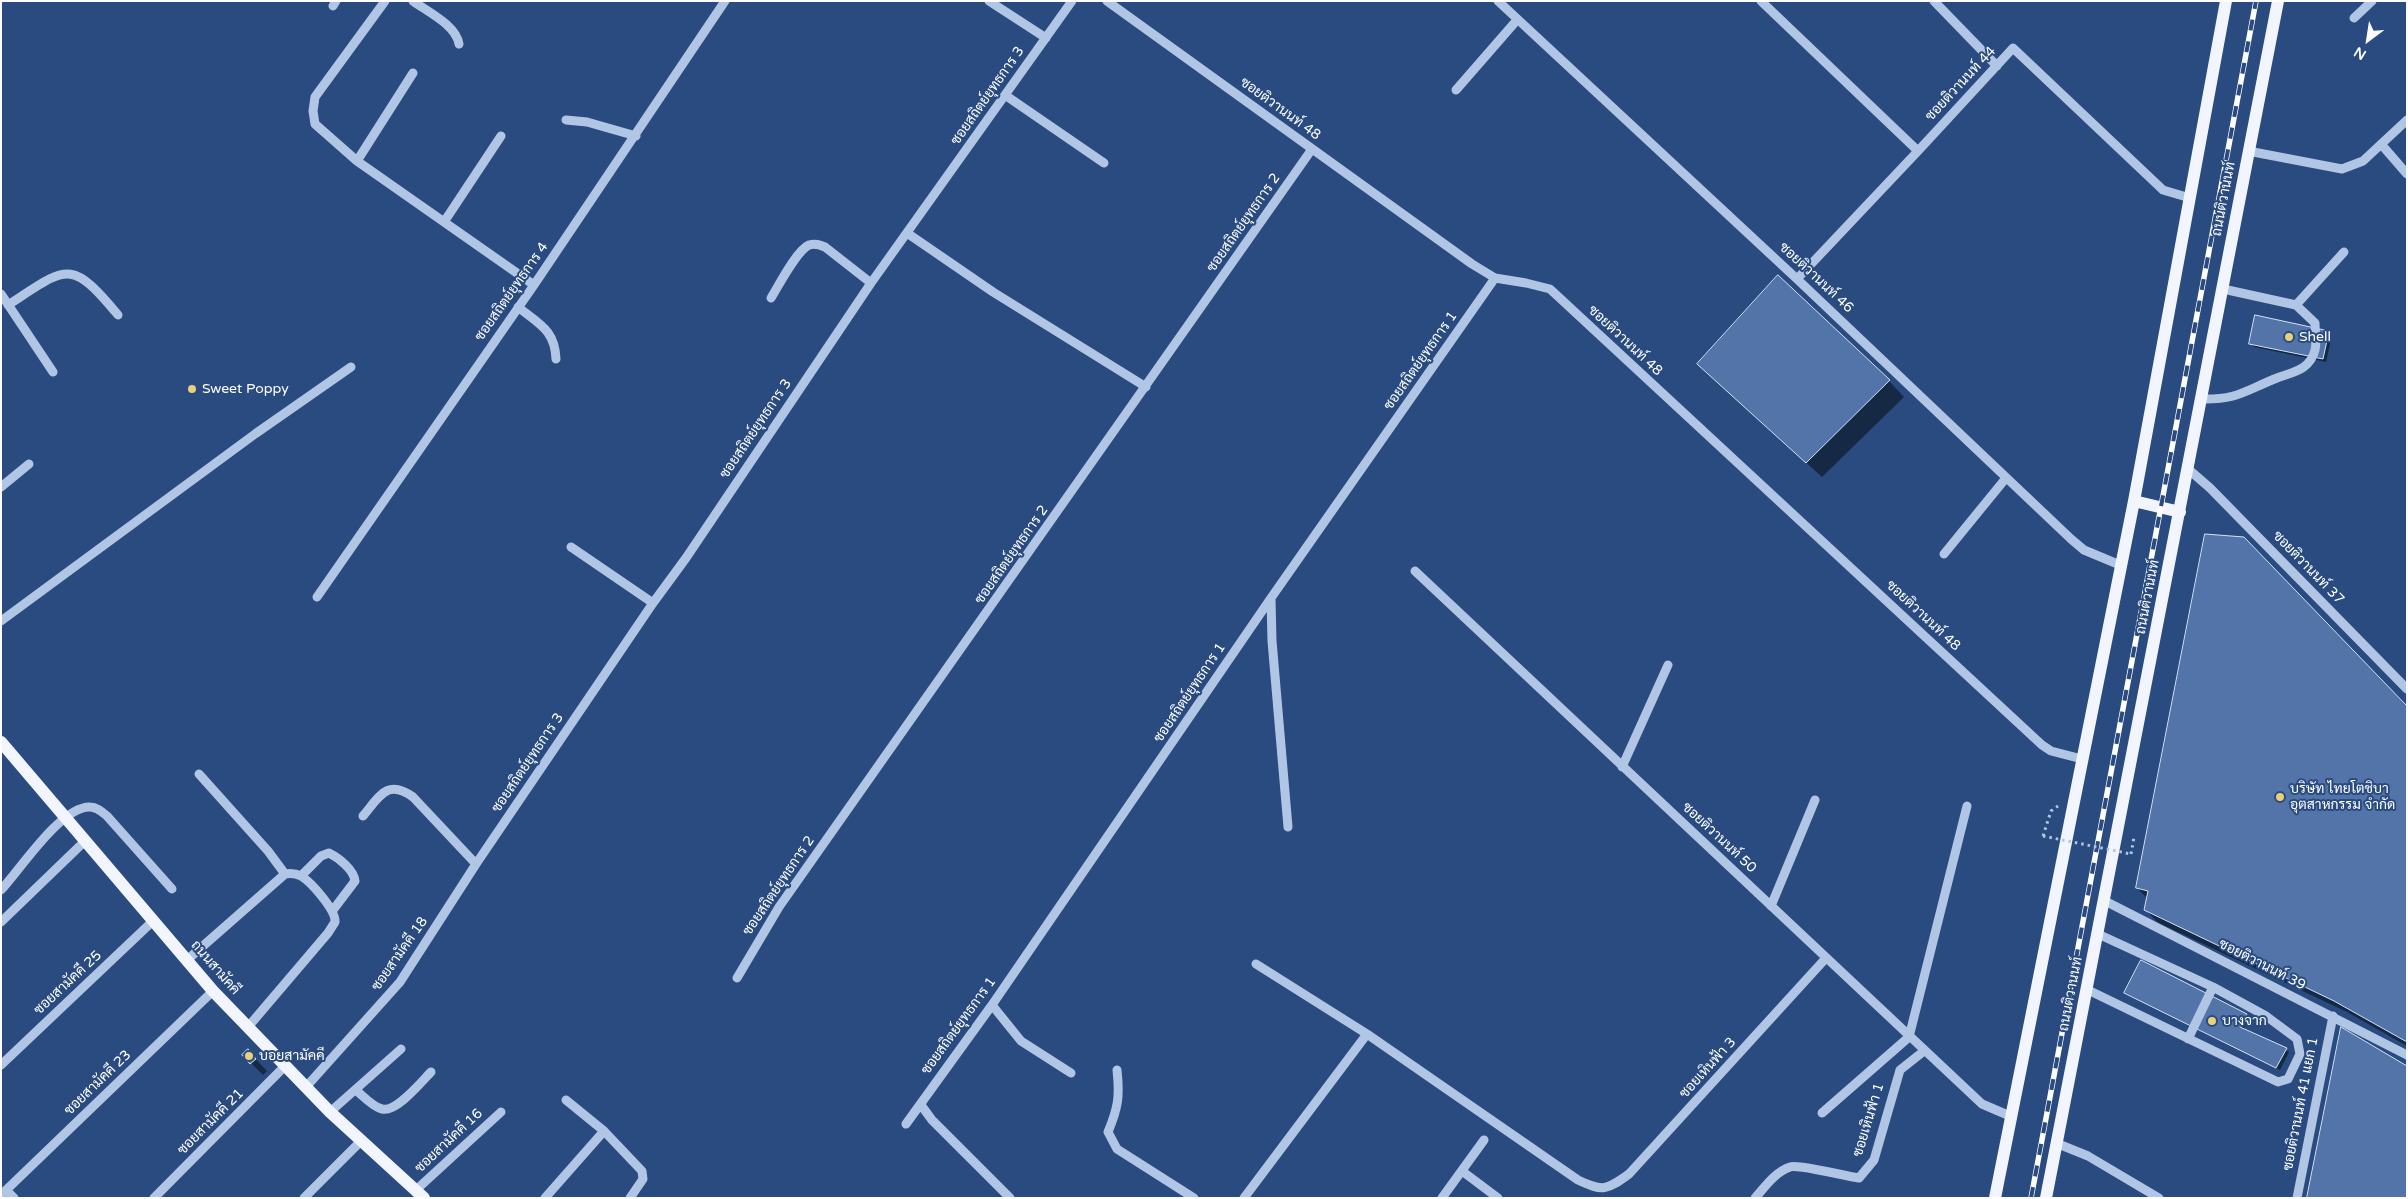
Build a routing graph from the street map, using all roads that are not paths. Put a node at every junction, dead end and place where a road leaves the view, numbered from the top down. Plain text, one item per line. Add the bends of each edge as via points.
1 (386, 1) edge
2 (413, 1) edge
3 (725, 1) edge
4 (988, 1) edge
5 (1072, 1) edge
6 (1107, 1) edge
7 (1498, 1) edge
8 (1761, 1) edge
9 (1934, 1) edge
10 (2226, 1) edge
11 (2278, 1) edge
12 (2372, 1) edge
13 (2354, 18) dead end
14 (1517, 20) junction
15 (1046, 38) junction
16 (459, 44) dead end
17 (1997, 66) junction
18 (413, 73) dead end
19 (1456, 90) dead end
20 (1005, 95) junction
21 (566, 120) dead end
22 (2407, 120) edge
23 (501, 136) dead end
24 (636, 136) junction
25 (2381, 144) junction
26 (1312, 149) junction
27 (1918, 151) junction
28 (2248, 151) junction
29 (357, 161) junction
30 (1104, 163) dead end
31 (2407, 174) edge
32 (2190, 198) junction
33 (444, 222) junction
34 (907, 233) junction
35 (2344, 252) dead end
36 (1495, 278) junction
37 (1797, 279) junction
38 (871, 284) junction
39 (534, 285) junction
40 (2222, 289) junction
41 (1, 294) edge
42 (771, 298) dead end
43 (8, 305) junction
44 (2296, 305) junction
45 (518, 307) junction
46 (118, 315) dead end
47 (556, 359) dead end
48 (351, 367) dead end
49 (53, 372) dead end
50 (1146, 387) junction
51 (2200, 399) junction
52 (29, 464) dead end
53 (2187, 468) junction
54 (2006, 478) junction
55 (1, 487) edge
56 (2134, 502) junction
57 (2180, 512) junction
58 (571, 548) dead end
59 (1944, 554) dead end
60 (2120, 566) junction
61 (1414, 572) dead end
62 (317, 597) dead end
63 (1272, 598) junction
64 (653, 603) junction
65 (1, 622) edge
66 (1668, 665) dead end
67 (2407, 689) edge
68 (1, 742) edge
69 (2082, 759) junction
70 (1622, 767) junction
71 (199, 774) dead end
72 (1815, 800) dead end
73 (1967, 806) dead end
74 (363, 816) dead end
75 (67, 817) junction
76 (1288, 827) dead end
77 (86, 840) junction
78 (476, 864) junction
79 (285, 874) junction
80 (301, 876) junction
81 (469, 876) joint
82 (1, 890) edge
83 (172, 890) dead end
84 (2105, 901) junction
85 (1771, 906) junction
86 (333, 910) junction
87 (154, 920) junction
88 (1, 922) edge
89 (2098, 934) junction
90 (1826, 958) junction
91 (188, 960) junction
92 (1256, 964) dead end
93 (738, 978) dead end
94 (2213, 987) junction
95 (2088, 990) junction
96 (213, 991) junction
97 (992, 1005) junction
98 (2333, 1016) junction
99 (248, 1027) junction
100 (1367, 1034) junction
101 (1910, 1037) junction
102 (2188, 1039) junction
103 (401, 1048) dead end
104 (1924, 1051) junction
105 (2407, 1055) edge
106 (1, 1065) edge
107 (286, 1065) junction
108 (1117, 1070) dead end
109 (431, 1072) dead end
110 (1071, 1073) dead end
111 (306, 1087) junction
112 (356, 1090) junction
113 (566, 1100) dead end
114 (921, 1105) junction
115 (330, 1112) junction
116 (501, 1112) dead end
117 (1822, 1113) dead end
118 (2010, 1116) junction
119 (906, 1124) dead end
120 (604, 1130) junction
121 (362, 1140) junction
122 (1484, 1140) dead end
123 (2056, 1143) junction
124 (1462, 1171) junction
125 (4, 1193) edge
126 (420, 1194) edge
127 (14, 1198) edge
128 (154, 1198) edge
129 (304, 1198) edge
130 (545, 1198) edge
131 (630, 1198) edge
132 (1010, 1198) edge
133 (1194, 1198) edge
134 (1244, 1198) edge
135 (1442, 1198) edge
136 (1498, 1198) edge
137 (1755, 1198) edge
138 (1995, 1198) edge
139 (2046, 1198) edge
140 (2159, 1198) edge
141 (2297, 1198) edge

1 - 29 street via 316,97 313,111 316,124
2 - 16 street via 452,30
3 - 24 street, ซอยสถิตย์ยุทธการ 4
4 - 15 street
5 - 15 street, ซอยสถิตย์ยุทธการ 3
6 - 26 street, ซอยติวานนท์ 48
7 - 14 street, ซอยติวานนท์ 46
8 - 27 street
9 - 17 street
10 - 32 main road
11 - 28 main road, ถนนติวานนท์
12 - 13 street
14 - 19 street
14 - 37 street, ซอยติวานนท์ 46
15 - 20 street, ซอยสถิตย์ยุทธการ 3
17 - 27 street, ซอยติวานนท์ 44
17 - 32 street, ซอยติวานนท์ 44 via 2013,48 2163,190
18 - 29 street
20 - 30 street
20 - 34 street, ซอยสถิตย์ยุทธการ 3
21 - 24 street via 587,122
22 - 25 street
23 - 33 street
24 - 39 street, ซอยสถิตย์ยุทธการ 4
25 - 28 street via 2362,161 2342,169
25 - 31 street
26 - 36 street, ซอยติวานนท์ 48
26 - 50 street, ซอยสถิตย์ยุทธการ 2
27 - 37 street, ซอยติวานนท์ 44
28 - 40 main road, ถนนติวานนท์
29 - 33 street
32 - 56 main road
33 - 39 street
34 - 38 street, ซอยสถิตย์ยุทธการ 3
34 - 50 street
35 - 44 street
36 - 63 street, ซอยสถิตย์ยุทธการ 1
36 - 69 street, ซอยติวานนท์ 48 via 1550,289 2042,745 2051,751
37 - 54 street, ซอยติวานนท์ 46
38 - 42 street via 818,244 808,246 800,253
38 - 64 street, ซอยสถิตย์ยุทธการ 3
39 - 45 street, ซอยสถิตย์ยุทธการ 4
40 - 44 street
40 - 51 main road, ถนนติวานนท์
41 - 43 street
43 - 46 street via 55,275 66,273 75,274 95,287
43 - 49 street
44 - 51 street via 2315,323 2315,350 2300,372 2277,378 2242,395
45 - 47 street via 552,335
45 - 62 street, ซอยสถิตย์ยุทธการ 4
48 - 65 street
50 - 93 street, ซอยสถิตย์ยุทธการ 2 via 779,907
51 - 53 main road, ถนนติวานนท์
52 - 55 street
53 - 57 main road, ถนนติวานนท์
53 - 67 street, ซอยติวานนท์ 37
54 - 59 street
54 - 60 street, ซอยติวานนท์ 46 via 2084,550
56 - 57 main road
56 - 60 main road
57 - 84 main road, ถนนติวานนท์
58 - 64 street
60 - 69 main road
61 - 70 street, ซอยติวานนท์ 50
63 - 76 street via 1272,641
63 - 97 street, ซอยสถิตย์ยุทธการ 1
64 - 78 street, ซอยสถิตย์ยุทธการ 3
66 - 70 street
68 - 75 main road, ถนนสามัคคี
69 - 118 main road
70 - 85 street, ซอยติวานนท์ 50
71 - 79 street
72 - 85 street
73 - 101 street
74 - 78 street via 384,792 402,789
75 - 77 main road, ถนนสามัคคี
75 - 82 street via 32,850
75 - 83 street via 88,806 107,816
77 - 87 main road, ถนนสามัคคี
77 - 88 street
78 - 81 street, ซอยสถิตย์ยุทธการ 3
79 - 80 street
79 - 91 street
80 - 86 street
80 - 86 street via 321,856 329,853 355,876 355,881
81 - 111 street, ซอยสามัคคี 18 via 393,993
84 - 89 main road, ถนนติวานนท์
84 - 98 street, ซอยติวานนท์ 39
85 - 90 street, ซอยติวานนท์ 50
86 - 99 street via 335,922 328,933
87 - 91 main road, ถนนสามัคคี
87 - 106 street, ซอยสามัคคี 25
89 - 94 street
89 - 95 main road, ถนนติวานนท์
90 - 100 street, ซอยเหินฟ้า 3 via 1629,1174 1604,1189 1578,1180
90 - 101 street, ซอยติวานนท์ 50
91 - 96 main road, ถนนสามัคคี
92 - 100 street
94 - 102 street
94 - 102 street via 2266,1016 2297,1039 2300,1054 2288,1079 2278,1082
95 - 102 street
95 - 123 main road, ถนนติวานนท์
96 - 99 main road, ถนนสามัคคี
96 - 125 street, ซอยสามัคคี 23
97 - 110 street via 1021,1041
97 - 114 street, ซอยสถิตย์ยุทธการ 1
98 - 105 street, ซอยติวานนท์ 39
98 - 141 street, ซอยติวานนท์ 41 แยก 1
99 - 107 main road, ถนนสามัคคี
100 - 134 street
101 - 104 street, ซอยติวานนท์ 50
101 - 117 street
103 - 112 street
104 - 118 street, ซอยติวานนท์ 50 via 1982,1104
104 - 137 street, ซอยเหินฟ้า 1 via 1900,1070 1874,1160 1859,1178 1800,1166 1790,1167 1773,1178
107 - 111 main road, ถนนสามัคคี
107 - 128 street, ซอยสามัคคี 21
108 - 133 street via 1120,1095 1108,1132 1111,1141 1117,1149
109 - 112 street via 388,1110 380,1109
111 - 115 main road, ถนนสามัคคี
112 - 115 street
113 - 120 street
114 - 119 street, ซอยสถิตย์ยุทธการ 1
114 - 132 street
115 - 121 main road, ถนนสามัคคี
116 - 126 street, ซอยสามัคคี 16
118 - 138 main road
120 - 130 street
120 - 131 street via 642,1171 643,1179
121 - 126 main road, ถนนสามัคคี
121 - 129 street
122 - 124 street
123 - 139 main road, ถนนติวานนท์
123 - 140 street via 2088,1156
124 - 135 street
124 - 136 street
125 - 127 street

